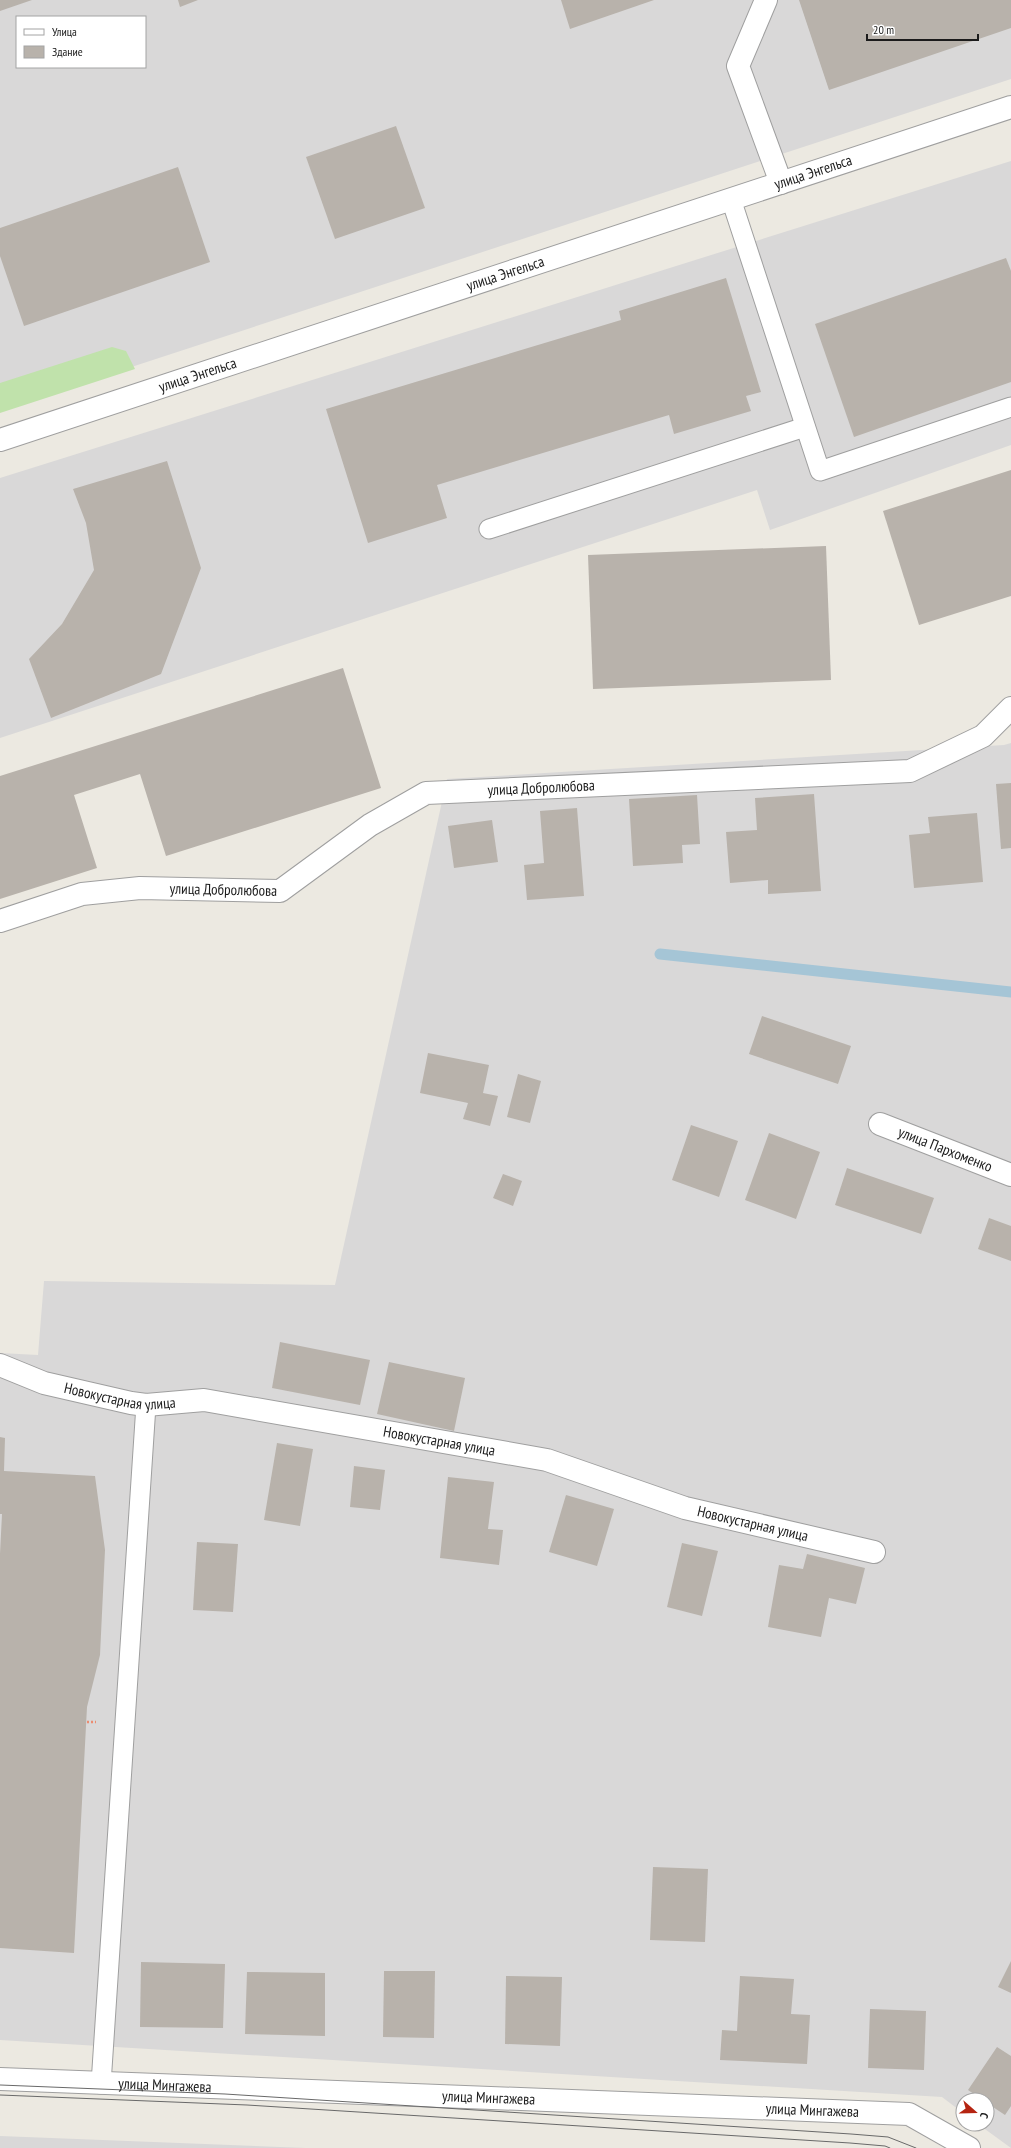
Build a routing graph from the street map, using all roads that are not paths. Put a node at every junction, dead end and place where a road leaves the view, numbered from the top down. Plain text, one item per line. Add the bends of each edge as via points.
1 (766, 0) edge
2 (1011, 107) edge
3 (781, 183) junction
4 (731, 199) junction
5 (1011, 407) edge
6 (805, 427) junction
7 (0, 440) edge
8 (489, 529) dead end
9 (1011, 708) edge
10 (0, 921) edge
11 (880, 1124) dead end
12 (1011, 1175) edge
13 (0, 1365) edge
14 (146, 1405) junction
15 (874, 1552) dead end
16 (0, 2079) edge
17 (101, 2084) junction
18 (969, 2148) edge

1 - 3 street via 738,66
2 - 3 street, улица Энгельса
3 - 4 street, улица Энгельса
4 - 6 lane
4 - 7 street, улица Энгельса
5 - 6 lane via 820,471
6 - 8 lane
9 - 10 street, улица Добролюбова via 983,736 910,771 426,793 370,825 280,891 140,888 82,894
11 - 12 street, улица Пархоменко
13 - 14 street, Новокустарная улица via 44,1383
14 - 15 street, Новокустарная улица via 204,1400 547,1460 685,1508
14 - 17 lane
16 - 17 street, улица Мингажева
17 - 18 street, улица Мингажева via 909,2114

